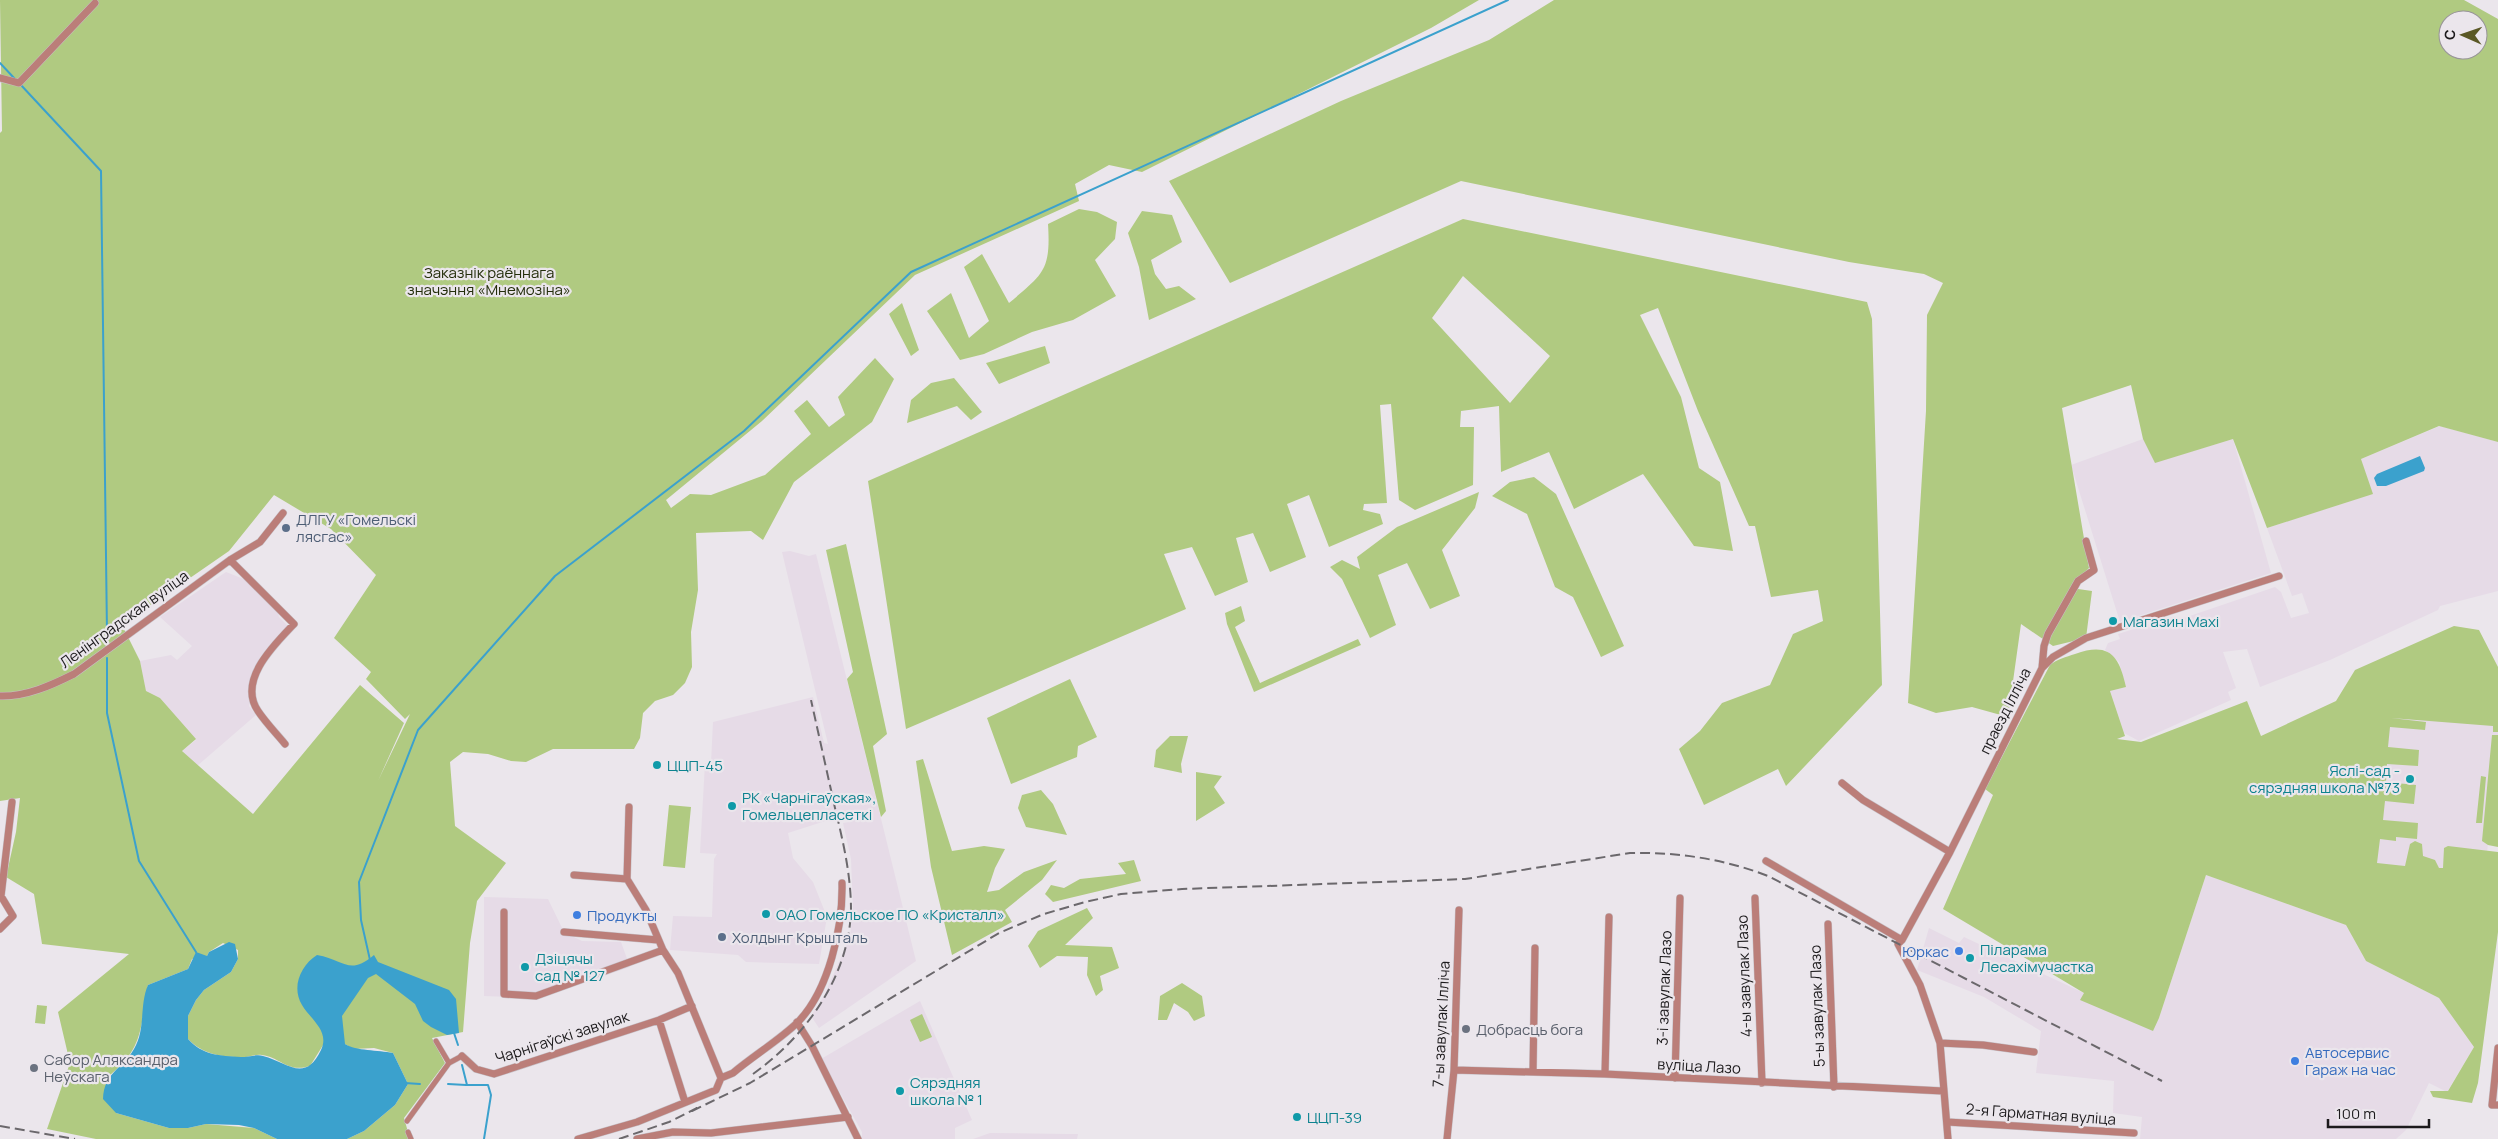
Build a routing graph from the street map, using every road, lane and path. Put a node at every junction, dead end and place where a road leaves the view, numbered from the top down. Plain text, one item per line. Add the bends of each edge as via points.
1 (95, 3) dead end
2 (0, 78) edge
3 (283, 513) dead end
4 (2086, 541) dead end
5 (230, 560) junction
6 (2279, 576) dead end
7 (2042, 668) junction
8 (0, 696) edge
9 (286, 744) dead end
10 (1842, 783) dead end
11 (12, 802) dead end
12 (629, 807) dead end
13 (1950, 852) junction
14 (1766, 861) dead end
15 (574, 875) dead end
16 (627, 879) junction
17 (842, 883) dead end
18 (1680, 898) dead end
19 (1755, 898) dead end
20 (1459, 910) dead end
21 (504, 912) dead end
22 (1609, 917) dead end
23 (1828, 924) dead end
24 (0, 930) edge
25 (564, 932) dead end
26 (658, 940) junction
27 (1900, 942) junction
28 (1535, 948) dead end
29 (663, 950) junction
30 (692, 1006) junction
31 (659, 1020) junction
32 (798, 1022) junction
33 (436, 1042) dead end
34 (1940, 1043) junction
35 (2498, 1048) edge
36 (2034, 1052) dead end
37 (462, 1056) joint
38 (449, 1063) junction
39 (1454, 1070) junction
40 (1533, 1071) junction
41 (1605, 1074) junction
42 (721, 1078) junction
43 (1675, 1078) junction
44 (1762, 1083) junction
45 (1834, 1087) junction
46 (1943, 1091) junction
47 (684, 1102) junction
48 (2498, 1105) edge
49 (848, 1117) junction
50 (407, 1121) dead end
51 (1947, 1122) junction
52 (408, 1132) dead end
53 (2134, 1134) dead end
54 (411, 1139) edge
55 (578, 1139) edge
56 (637, 1139) edge
57 (858, 1139) edge
58 (1447, 1139) edge
59 (1948, 1139) edge

1 - 2 street via 19,83
3 - 5 street, Ленінградская вуліца via 260,542
4 - 7 street via 2094,570 2078,581 2048,634
5 - 8 street, Ленінградская вуліца via 74,674 45,687 13,696
5 - 9 street via 294,624 267,652 252,688 257,709
6 - 7 street, праезд Ілліча via 2086,638 2053,657
7 - 13 street, праезд Ілліча
10 - 13 street via 1863,800
11 - 24 street via 1,896 13,916
12 - 16 street
13 - 27 street, праезд Ілліча
14 - 27 street
15 - 16 street
16 - 26 street via 646,910
17 - 32 street via 843,910 833,953 818,993
18 - 43 street, 3-і завулак Лазо
19 - 44 street, 4-ы завулак Лазо
20 - 39 street, 7-ы завулак Ілліча
21 - 29 street via 504,994 536,996
22 - 41 street
23 - 45 street, 5-ы завулак Лазо
25 - 26 street
26 - 29 street
27 - 34 street via 1920,985
28 - 40 street
29 - 30 street via 678,973
30 - 31 street, Чарнігаўскі завулак
30 - 42 street
31 - 37 street, Чарнігаўскі завулак via 494,1074 476,1069
31 - 47 street
32 - 42 street via 733,1073
32 - 49 street
33 - 38 street
34 - 36 street
34 - 46 street
35 - 48 street via 2492,1105
37 - 38 street, Чарнігаўскі завулак
38 - 50 street, Чарнігаўскі завулак
39 - 40 street, вуліца Лазо
39 - 58 street, 7-ы завулак Ілліча
40 - 41 street, вуліца Лазо
41 - 43 street, вуліца Лазо
42 - 47 street via 716,1090
43 - 44 street, вуліца Лазо
44 - 45 street, вуліца Лазо
45 - 46 street, вуліца Лазо
46 - 51 street
47 - 55 street via 637,1122
49 - 56 street via 711,1133 672,1132
49 - 57 street
51 - 53 street, 2-я Гарматная вуліца
51 - 59 street
52 - 54 street

